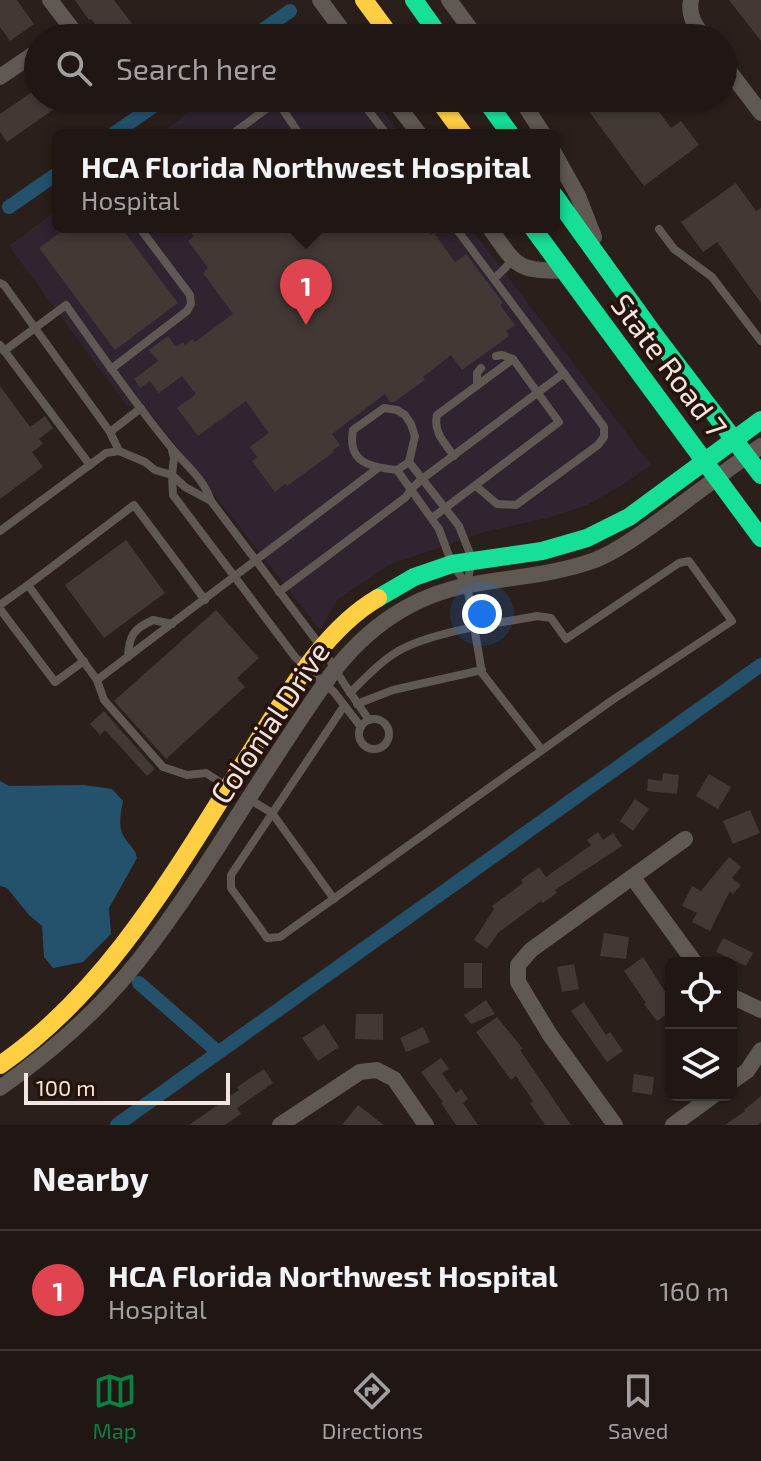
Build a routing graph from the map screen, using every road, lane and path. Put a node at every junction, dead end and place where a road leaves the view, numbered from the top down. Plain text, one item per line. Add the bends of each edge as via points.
1 (50, 0) edge
2 (320, 0) edge
3 (364, 0) edge
4 (414, 0) edge
5 (449, 0) edge
6 (691, 3) edge
7 (68, 24) edge
8 (338, 24) edge
9 (382, 24) edge
10 (431, 24) edge
11 (467, 24) edge
12 (695, 24) edge
13 (24, 61) edge
14 (0, 77) edge
15 (737, 81) edge
16 (263, 112) edge
17 (370, 112) edge
18 (403, 112) edge
19 (447, 112) edge
20 (494, 112) edge
21 (529, 112) edge
22 (761, 113) edge
23 (242, 127) joint
24 (239, 129) edge
25 (382, 129) edge
26 (415, 129) edge
27 (460, 129) edge
28 (507, 129) edge
29 (540, 129) edge
30 (560, 164) edge
31 (560, 203) edge
32 (659, 229) dead end
33 (144, 233) edge
34 (460, 233) edge
35 (493, 233) edge
36 (536, 233) edge
37 (513, 260) junction
38 (607, 268) junction
39 (565, 271) junction
40 (494, 279) junction
41 (0, 283) edge
42 (35, 328) junction
43 (761, 341) edge
44 (2, 348) edge
45 (496, 356) dead end
46 (513, 359) junction
47 (481, 368) dead end
48 (111, 369) junction
49 (564, 373) junction
50 (477, 385) junction
51 (537, 393) junction
52 (141, 408) junction
53 (761, 420) edge
54 (110, 432) junction
55 (733, 440) junction
56 (172, 449) junction
57 (119, 451) junction
58 (754, 452) edge
59 (454, 456) junction
60 (706, 461) junction
61 (409, 462) junction
62 (90, 465) junction
63 (378, 468) junction
64 (397, 470) junction
65 (172, 475) junction
66 (761, 475) edge
67 (718, 477) junction
68 (422, 479) junction
69 (476, 486) junction
70 (411, 489) junction
71 (211, 501) junction
72 (445, 509) junction
73 (432, 518) junction
74 (0, 531) edge
75 (761, 538) edge
76 (472, 559) junction
77 (256, 561) junction
78 (452, 564) junction
79 (235, 577) junction
80 (28, 585) junction
81 (467, 585) junction
82 (279, 592) junction
83 (205, 600) junction
84 (0, 607) edge
85 (172, 624) junction
86 (474, 628) junction
87 (322, 648) junction
88 (128, 657) junction
89 (84, 661) junction
90 (335, 668) junction
91 (307, 669) junction
92 (482, 670) junction
93 (97, 680) junction
94 (325, 683) junction
95 (350, 693) junction
96 (357, 704) junction
97 (344, 706) junction
98 (369, 720) junction
99 (361, 727) junction
100 (542, 750) junction
101 (229, 787) junction
102 (249, 799) junction
103 (272, 813) junction
104 (685, 839) dead end
105 (633, 878) junction
106 (169, 879) junction
107 (189, 893) junction
108 (334, 899) junction
109 (120, 949) junction
110 (691, 957) edge
111 (137, 962) junction
112 (737, 999) edge
113 (761, 1010) edge
114 (761, 1050) edge
115 (0, 1065) edge
116 (737, 1078) edge
117 (0, 1088) edge
118 (706, 1101) edge
119 (280, 1125) edge
120 (426, 1125) edge
121 (615, 1125) edge
122 (673, 1125) edge

1 - 7 street
2 - 8 street
3 - 9 street
4 - 10 street
5 - 11 street
6 - 12 street
13 - 14 street
15 - 22 street
16 - 23 lane
17 - 25 lane
18 - 26 street
19 - 27 street
20 - 28 street
21 - 29 street
23 - 24 lane
30 - 38 street
31 - 38 street, State Road 7
32 - 43 lane via 674,249 712,277
33 - 48 lane via 190,295 191,304
34 - 40 lane
35 - 37 street
36 - 39 street, State Road 7
37 - 39 street via 524,269
37 - 40 lane
38 - 55 street, State Road 7
39 - 60 street, State Road 7
40 - 49 lane
41 - 42 lane
42 - 44 lane
42 - 48 lane via 66,305
42 - 54 lane
44 - 62 lane
45 - 46 lane
46 - 50 lane
46 - 51 lane
47 - 50 lane
48 - 52 lane
49 - 51 lane
49 - 69 lane via 604,427 598,445 516,505 497,504
50 - 59 lane via 437,415 436,431
51 - 59 lane
51 - 69 lane via 559,422
52 - 54 lane
52 - 56 lane
53 - 55 street, Colonial Drive
54 - 57 lane
55 - 58 street, State Road 7
55 - 60 street, Colonial Drive
56 - 65 lane
56 - 71 lane via 198,476
57 - 62 lane
57 - 65 lane
58 - 66 street, State Road 7
58 - 67 street, Colonial Drive
59 - 68 lane
60 - 67 street, State Road 7
60 - 76 street, Colonial Drive via 629,517 587,538 542,551
61 - 63 lane via 415,436 411,424 397,410 384,408 353,430 351,443 354,454
61 - 64 lane
61 - 68 lane
62 - 74 lane
63 - 64 lane
63 - 77 lane
64 - 70 lane
65 - 71 lane
65 - 79 lane via 173,495
67 - 75 street, State Road 7
67 - 81 street, Colonial Drive via 597,559 545,574
68 - 70 lane
68 - 72 lane
69 - 72 lane
70 - 73 lane
70 - 82 lane
71 - 77 lane
72 - 73 lane
72 - 76 lane via 459,526
73 - 78 lane
76 - 78 street, Colonial Drive
76 - 81 lane
77 - 79 lane
77 - 82 lane
78 - 81 lane
78 - 87 street, Colonial Drive via 414,577 371,602
79 - 83 lane
79 - 91 lane
80 - 83 lane via 134,505
80 - 84 lane
80 - 89 lane
81 - 86 lane
81 - 90 street, Colonial Drive via 424,598 385,620
82 - 87 lane
83 - 85 lane
84 - 89 lane via 55,682
85 - 88 lane
85 - 88 lane via 153,620 131,634
86 - 92 lane
86 - 95 lane via 416,642 392,654
86 - 100 lane via 537,616 551,618 566,639 670,567 689,561 732,621
87 - 90 lane
87 - 91 street, Colonial Drive
88 - 93 lane
89 - 93 lane
90 - 94 street, Colonial Drive
90 - 95 lane
91 - 94 lane
91 - 101 street, Colonial Drive
92 - 96 lane via 393,690
92 - 100 lane
93 - 101 lane via 104,700 163,767 187,775 206,773
94 - 97 lane
94 - 102 street, Colonial Drive
95 - 96 lane
96 - 98 lane
97 - 99 lane
97 - 103 lane
98 - 99 lane
98 - 99 lane via 387,726 386,745 367,748 360,741
100 - 108 lane
101 - 102 street
101 - 106 street, Colonial Drive
102 - 103 lane
102 - 107 street, Colonial Drive
103 - 108 lane
103 - 108 lane via 231,875 231,888 267,938 280,937
104 - 105 street
105 - 110 street
105 - 121 street via 531,950 518,965 518,982 542,1022
106 - 107 street
106 - 109 street, Colonial Drive
107 - 111 street, Colonial Drive
109 - 111 street
109 - 115 street, Colonial Drive via 73,1003
111 - 117 street, Colonial Drive via 87,1016
112 - 113 street
114 - 116 street
118 - 122 street
119 - 120 street via 360,1072 377,1070 394,1079

